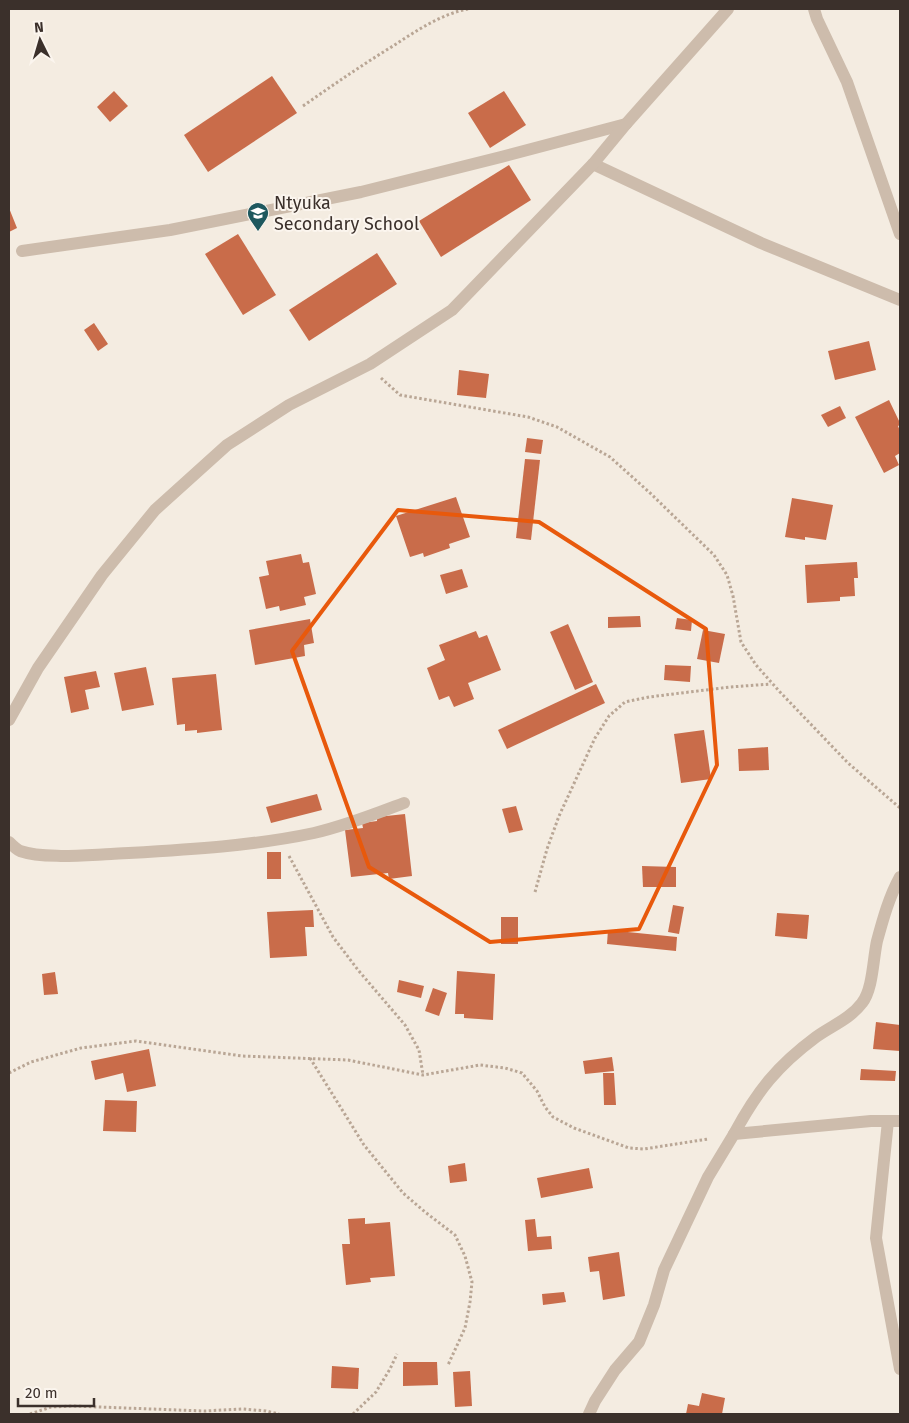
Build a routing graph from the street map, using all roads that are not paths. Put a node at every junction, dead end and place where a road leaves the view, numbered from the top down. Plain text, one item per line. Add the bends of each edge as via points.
1 (728, 9) edge
2 (814, 9) edge
3 (626, 124) junction
4 (593, 164) junction
5 (900, 234) edge
6 (22, 251) dead end
7 (900, 300) edge
8 (9, 720) edge
9 (404, 803) dead end
10 (9, 842) edge
11 (900, 877) edge
12 (894, 1121) edge
13 (734, 1134) junction
14 (900, 1370) edge
15 (589, 1414) edge

1 - 3 street
2 - 5 street via 847,82
3 - 4 street
3 - 6 street via 361,192 170,230
4 - 7 street via 761,242
4 - 8 street via 452,310 370,364 289,405 227,445 155,510 102,575 38,668
9 - 10 street via 315,833 203,848 65,856 34,854 19,850
11 - 13 street via 886,910 868,993 862,1003 848,1018 818,1036 776,1071 760,1090
12 - 13 street
12 - 14 street via 876,1238
13 - 15 street via 708,1177 664,1270 639,1342 610,1378

